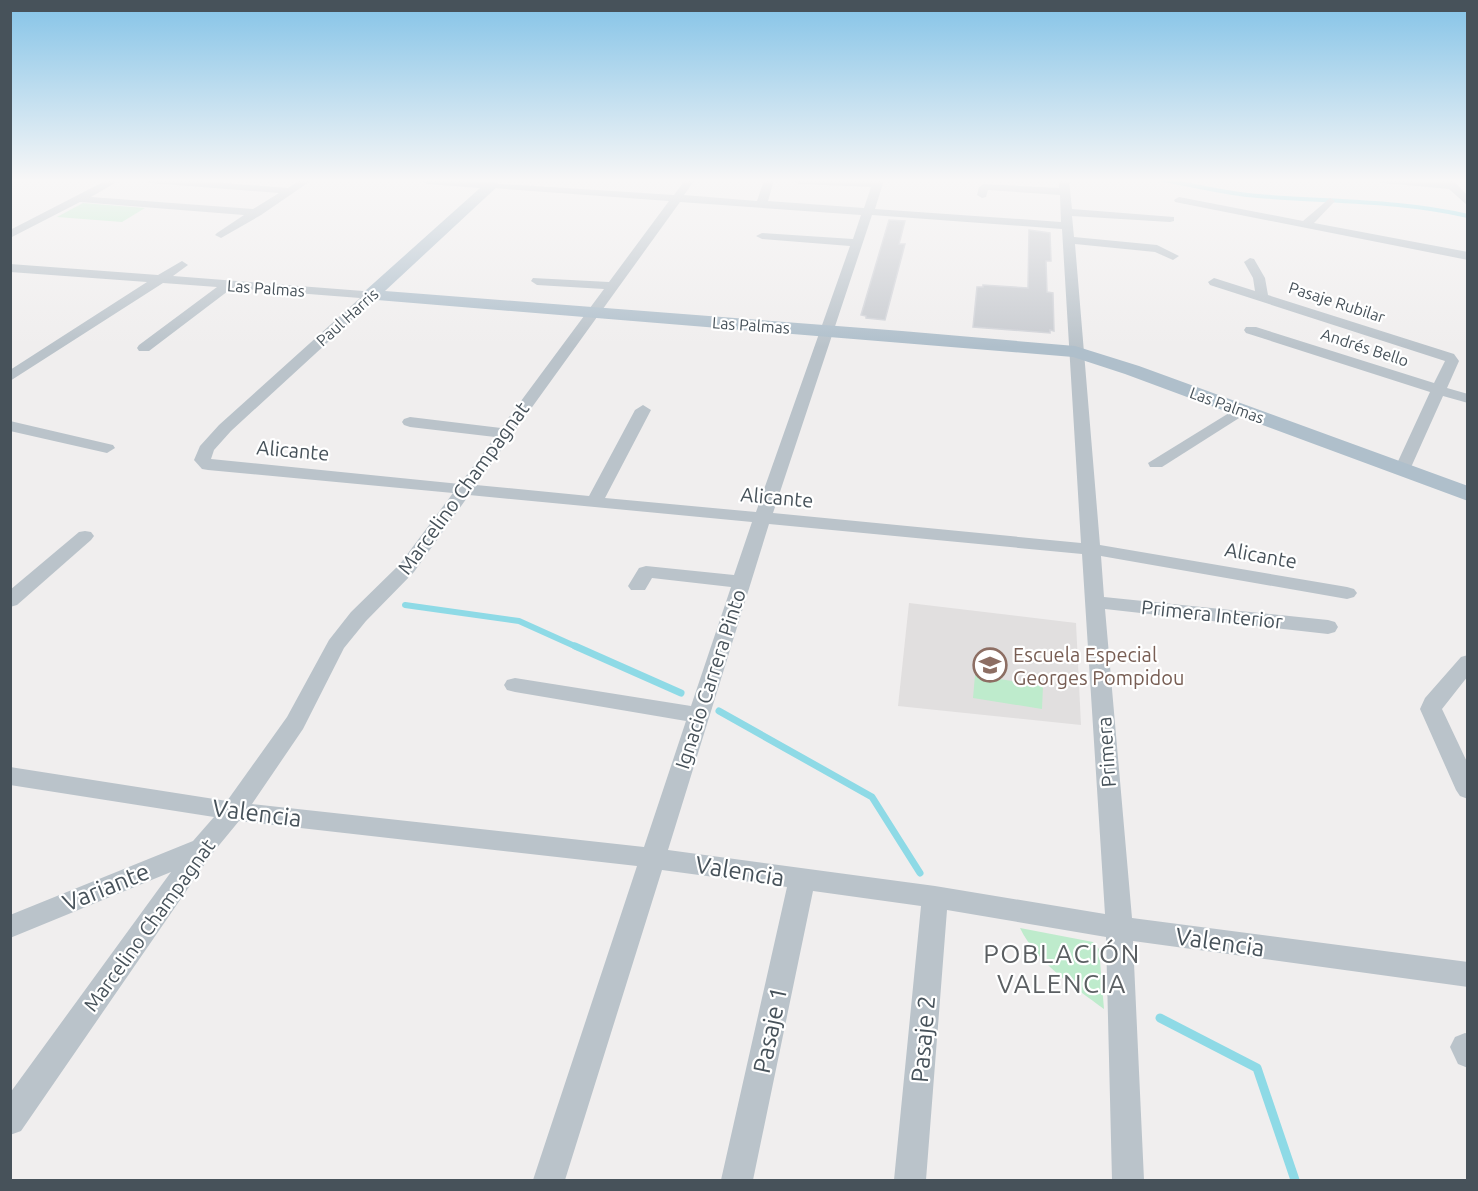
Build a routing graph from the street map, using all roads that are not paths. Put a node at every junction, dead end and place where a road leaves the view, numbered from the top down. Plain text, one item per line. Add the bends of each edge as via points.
1 (437, 236) edge
2 (650, 236) edge
3 (762, 236) dead end
4 (859, 236) edge
5 (1067, 236) edge
6 (1082, 236) edge
7 (1368, 236) edge
8 (857, 243) junction
9 (1466, 252) edge
10 (1173, 256) dead end
11 (1250, 262) dead end
12 (182, 265) dead end
13 (10, 268) edge
14 (160, 280) junction
15 (537, 281) dead end
16 (1214, 282) dead end
17 (228, 285) junction
18 (612, 286) junction
19 (371, 296) junction
20 (1262, 296) junction
21 (592, 313) junction
22 (1251, 330) dead end
23 (827, 331) junction
24 (144, 348) dead end
25 (1074, 352) junction
26 (10, 377) edge
27 (1439, 390) junction
28 (1467, 399) edge
29 (643, 410) dead end
30 (1242, 410) junction
31 (410, 422) dead end
32 (10, 426) edge
33 (505, 433) junction
34 (108, 448) dead end
35 (202, 460) joint
36 (1156, 463) dead end
37 (1402, 470) junction
38 (464, 489) junction
39 (1467, 494) edge
40 (594, 502) junction
41 (762, 519) junction
42 (86, 536) dead end
43 (1090, 549) junction
44 (742, 582) junction
45 (638, 586) dead end
46 (1347, 593) dead end
47 (10, 601) edge
48 (1095, 602) junction
49 (1328, 627) dead end
50 (1467, 662) edge
51 (515, 685) dead end
52 (699, 715) junction
53 (10, 776) edge
54 (1467, 790) edge
55 (234, 811) junction
56 (202, 848) junction
57 (653, 858) junction
58 (802, 880) junction
59 (935, 897) junction
60 (10, 927) edge
61 (1119, 928) junction
62 (1467, 975) edge
63 (10, 1120) edge
64 (549, 1180) edge
65 (737, 1180) edge
66 (910, 1180) edge
67 (1128, 1180) edge

1 - 19 main road, Paul Harris
2 - 18 street, Marcelino Champagnat
3 - 8 street
4 - 8 street, Ignacio Carrera Pinto
5 - 25 street, Primera
6 - 10 street via 1157,249
7 - 9 street
8 - 23 street, Ignacio Carrera Pinto
11 - 20 street via 1259,278
12 - 14 street
13 - 14 street, Las Palmas
14 - 17 street, Las Palmas
14 - 26 street
15 - 18 street
16 - 20 street, Pasaje Rubilar
17 - 19 street, Las Palmas
17 - 24 street
18 - 21 street, Marcelino Champagnat
19 - 21 main road, Las Palmas
19 - 35 street, Paul Harris via 225,428 206,449
20 - 27 street, Pasaje Rubilar via 1449,357 1452,361
21 - 23 main road, Las Palmas
21 - 33 street, Marcelino Champagnat
22 - 27 street, Andrés Bello
23 - 25 main road, Las Palmas via 931,333
23 - 41 street, Ignacio Carrera Pinto
25 - 30 main road, Las Palmas
25 - 43 street, Primera
27 - 28 street, Andrés Bello
27 - 37 street
29 - 40 street
30 - 36 street
30 - 37 main road, Las Palmas
31 - 33 street
32 - 34 street
33 - 38 street, Marcelino Champagnat
35 - 38 street, Alicante via 208,465
37 - 39 main road, Las Palmas
38 - 40 street, Alicante
38 - 55 street, Marcelino Champagnat via 407,568 365,609 326,659 296,722
40 - 41 street, Alicante
41 - 43 street, Alicante
41 - 44 street, Ignacio Carrera Pinto
42 - 47 street
43 - 46 street, Alicante
43 - 48 street, Primera
44 - 45 street via 646,572
44 - 52 street, Ignacio Carrera Pinto
48 - 49 street, Primera Interior
48 - 61 street, Primera
50 - 54 street via 1431,709
51 - 52 street
52 - 57 street, Ignacio Carrera Pinto
53 - 55 street, Valencia
55 - 56 street, Marcelino Champagnat
55 - 57 street, Valencia
56 - 60 street, Variante
56 - 63 street, Marcelino Champagnat
57 - 58 street, Valencia
57 - 64 street, Ignacio Carrera Pinto
58 - 59 street, Valencia
58 - 65 street, Pasaje 1
59 - 61 street, Valencia
59 - 66 street, Pasaje 2
61 - 62 street, Valencia
61 - 67 street, Primera

